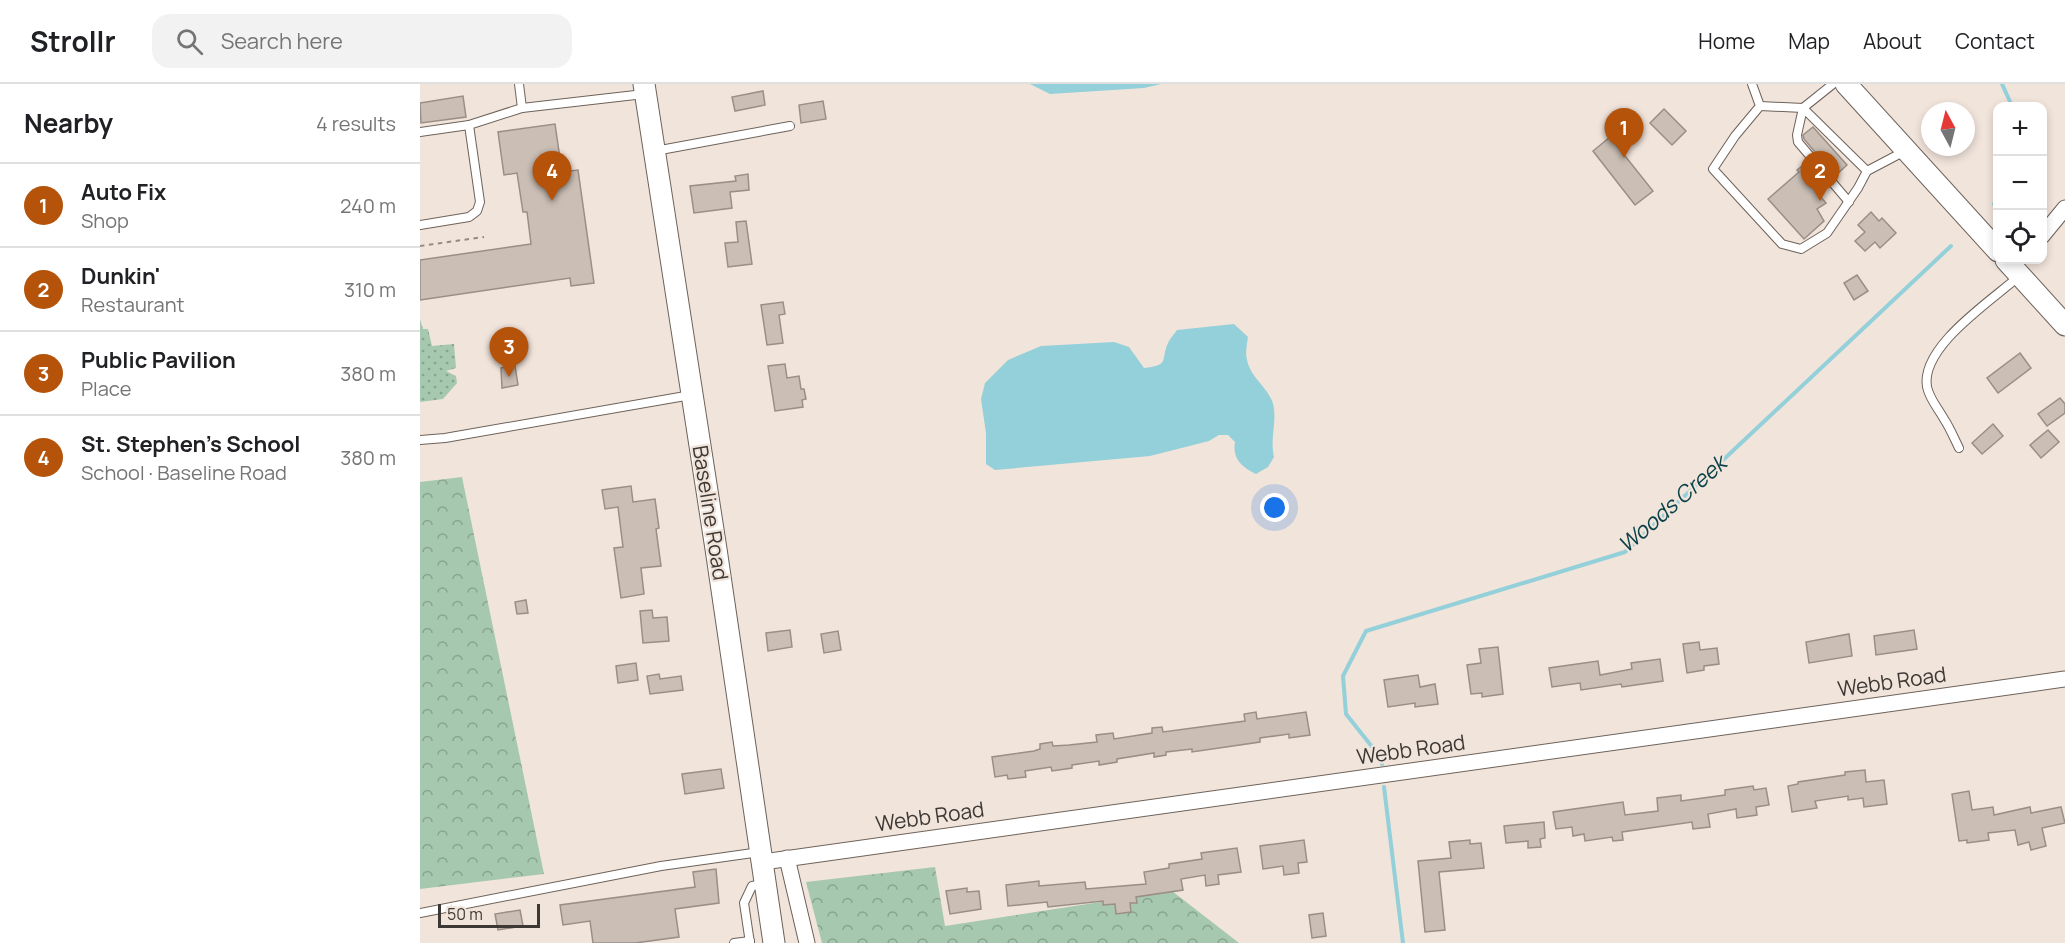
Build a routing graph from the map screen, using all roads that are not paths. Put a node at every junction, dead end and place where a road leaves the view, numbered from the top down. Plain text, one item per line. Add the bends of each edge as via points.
1 (519, 84) edge
2 (1752, 84) edge
3 (1833, 84) edge
4 (1846, 84) edge
5 (645, 89) edge
6 (1760, 106) junction
7 (522, 108) junction
8 (1803, 108) junction
9 (469, 125) junction
10 (790, 126) dead end
11 (420, 132) edge
12 (654, 151) junction
13 (1906, 151) junction
14 (1867, 171) junction
15 (1849, 202) junction
16 (2065, 208) edge
17 (420, 225) edge
18 (2047, 231) edge
19 (1993, 246) edge
20 (2015, 265) edge
21 (2065, 325) edge
22 (691, 395) junction
23 (420, 440) edge
24 (1959, 448) dead end
25 (2065, 680) edge
26 (762, 857) junction
27 (787, 858) junction
28 (765, 883) junction
29 (420, 913) edge
30 (750, 942) edge
31 (734, 943) edge
32 (774, 943) edge
33 (807, 943) edge

1 - 7 lane
2 - 6 lane
3 - 8 lane
4 - 13 street
5 - 7 lane
5 - 12 street, Baseline Road
6 - 8 lane
6 - 15 lane via 1713,169 1782,244 1801,249 1827,233
7 - 9 lane
8 - 14 lane
8 - 15 lane via 1798,142
9 - 11 lane
9 - 17 lane via 480,202 477,211 469,217
10 - 12 lane
12 - 22 street, Baseline Road
13 - 14 lane
13 - 19 street
14 - 15 lane
16 - 18 street
20 - 21 street
20 - 24 lane via 1930,361 1927,385 1933,404
22 - 23 lane
22 - 26 street, Baseline Road
25 - 27 street, Webb Road
26 - 27 street, Webb Road
26 - 28 street, Baseline Road
26 - 29 lane via 661,866
27 - 33 street
28 - 30 lane via 752,885 744,903
28 - 32 street, Baseline Road
30 - 31 lane

